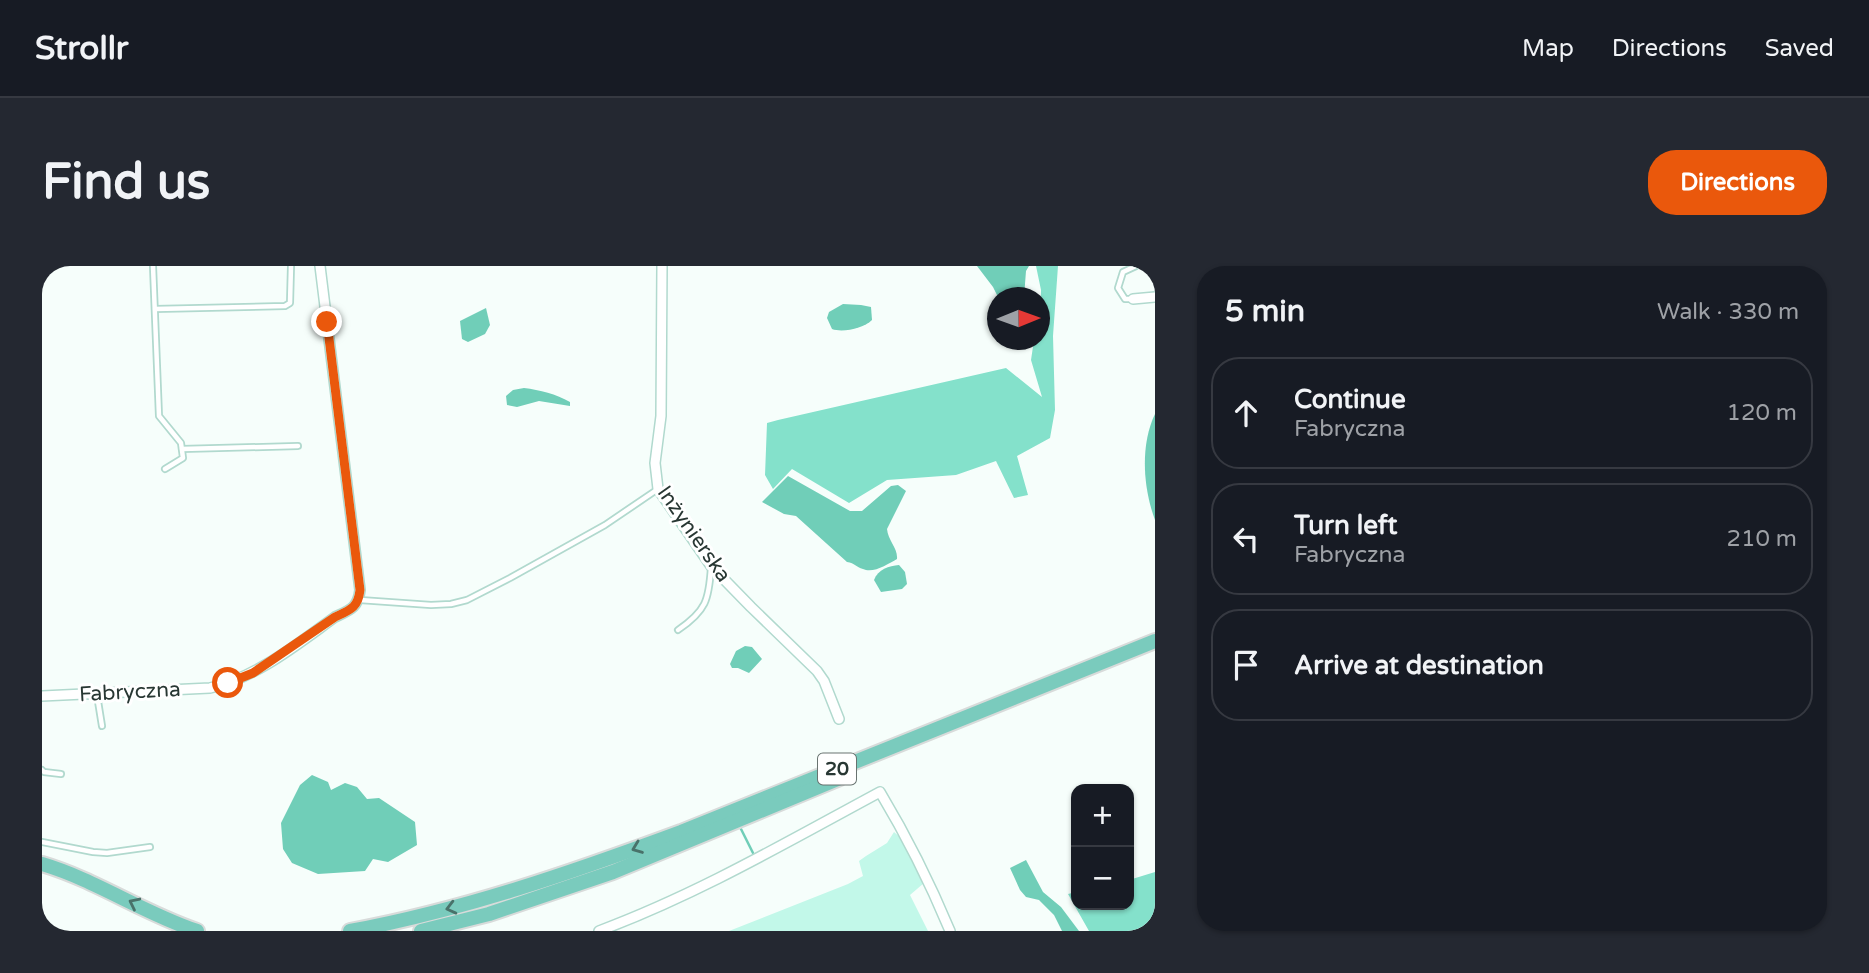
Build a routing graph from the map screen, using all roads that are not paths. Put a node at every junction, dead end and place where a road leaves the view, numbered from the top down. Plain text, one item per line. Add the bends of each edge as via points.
1 (153, 266) edge
2 (291, 266) edge
3 (320, 266) edge
4 (662, 266) edge
5 (1136, 266) edge
6 (1155, 297) edge
7 (1133, 299) joint
8 (155, 309) junction
9 (298, 446) dead end
10 (182, 449) junction
11 (165, 469) dead end
12 (658, 489) junction
13 (711, 566) junction
14 (359, 600) junction
15 (678, 630) dead end
16 (1155, 641) edge
17 (1155, 650) edge
18 (97, 694) junction
19 (42, 696) edge
20 (839, 719) dead end
21 (102, 726) dead end
22 (42, 771) edge
23 (61, 774) dead end
24 (42, 842) edge
25 (150, 847) dead end
26 (42, 864) edge
27 (197, 931) edge
28 (350, 931) edge
29 (421, 931) edge
30 (600, 931) edge
31 (950, 931) edge

1 - 8 lane
2 - 8 lane via 290,303 285,306
3 - 14 street
4 - 12 street, Inżynierska
5 - 7 lane via 1123,272 1118,288 1125,299
6 - 7 street
8 - 10 lane via 159,416
9 - 10 lane
10 - 11 lane via 183,458
12 - 13 street, Inżynierska
12 - 14 lane via 605,525 467,600 431,605
13 - 15 lane via 704,605
13 - 20 street, Inżynierska via 817,671
14 - 18 street, Fabryczna via 253,673 228,683
16 -> 28 main road, 20 via 609,859 485,899
17 - 29 main road, 20 via 613,872
18 - 19 street, Fabryczna
18 - 21 lane
22 - 23 lane
24 - 25 lane via 107,853
27 -> 26 main road
30 - 31 street via 725,876 880,792

